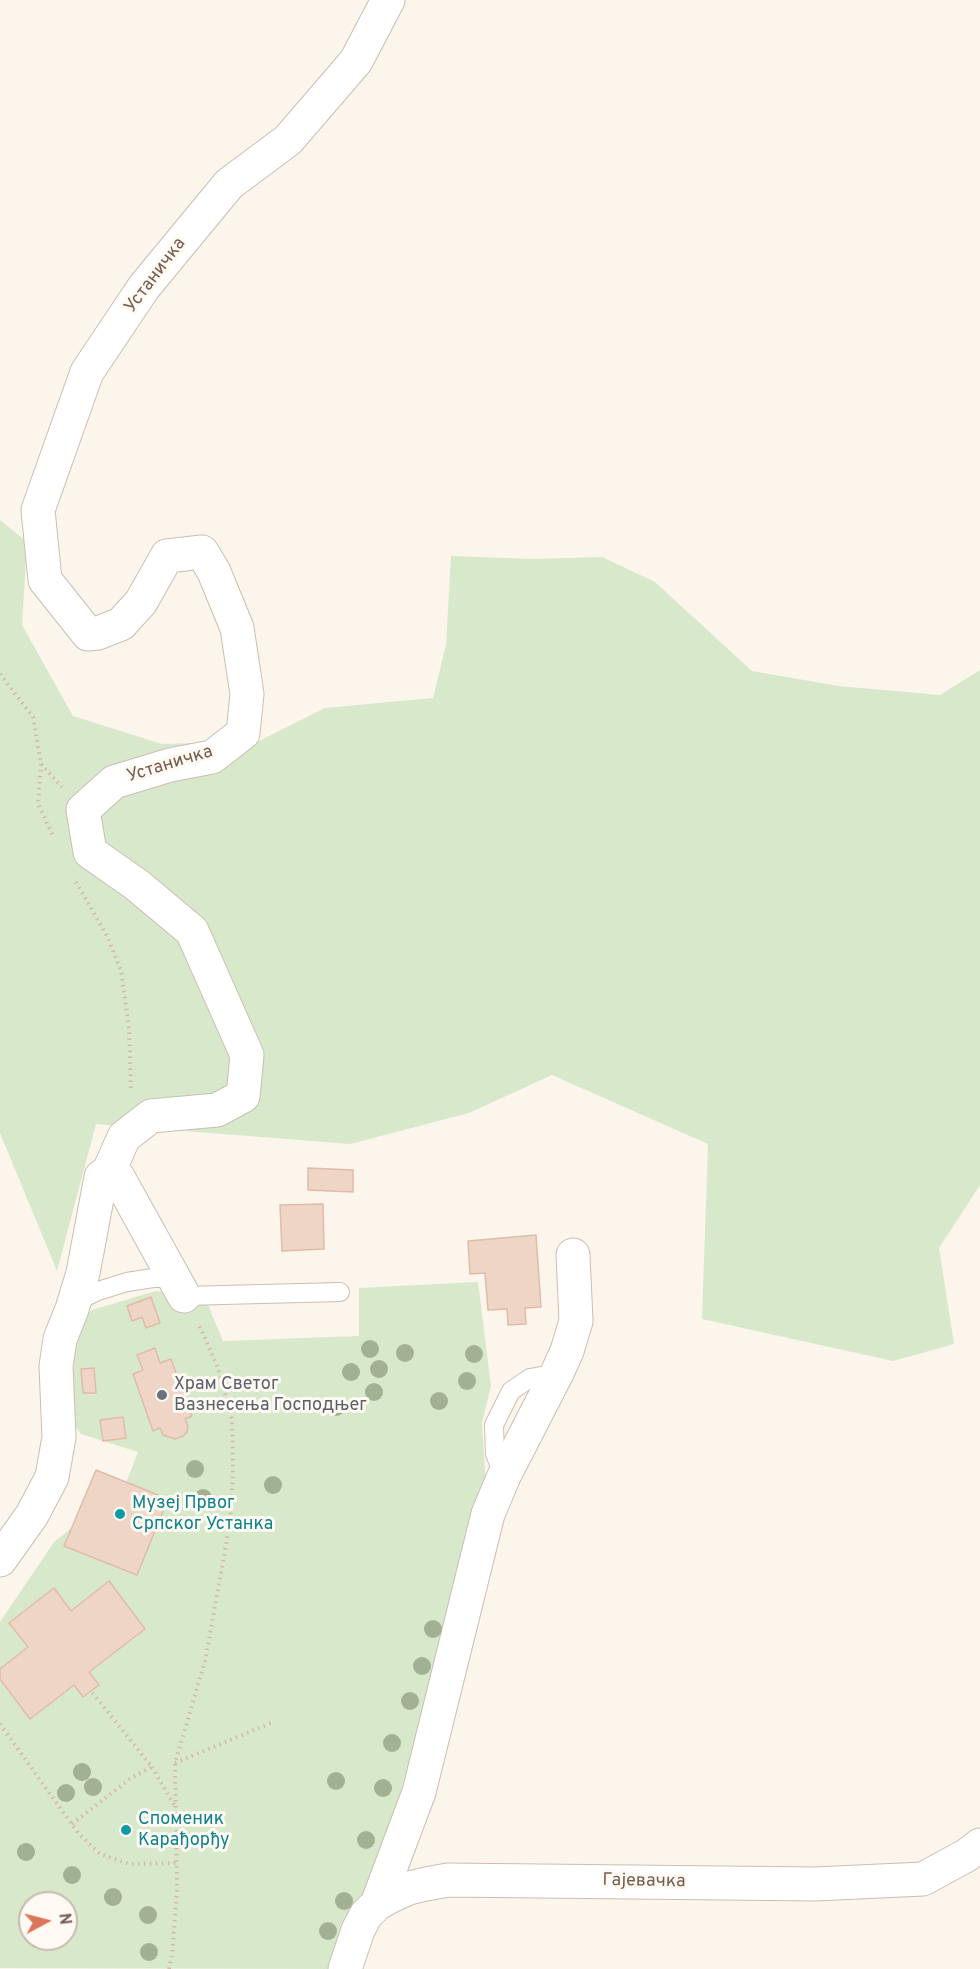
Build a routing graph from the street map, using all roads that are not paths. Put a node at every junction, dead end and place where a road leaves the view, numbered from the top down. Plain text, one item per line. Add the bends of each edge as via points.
1 (388, 0) edge
2 (109, 1171) junction
3 (573, 1255) dead end
4 (179, 1287) junction
5 (340, 1292) dead end
6 (75, 1302) junction
7 (0, 1560) edge
8 (980, 1845) edge
9 (377, 1905) junction
10 (345, 1969) edge

1 - 2 street, Устаничка via 356,62 288,140 229,184 144,287 87,372 38,510 45,580 88,634 121,624 141,602 167,556 202,552 237,628 247,694 243,733 212,757 114,782 84,810 90,852 192,931 247,1054 243,1096 217,1110 151,1116 124,1137
2 - 4 street via 118,1177
2 - 6 street via 102,1177
3 - 9 street via 576,1321 567,1351 504,1476 485,1525 419,1792
4 - 5 lane
4 - 6 lane via 153,1278 127,1282
6 - 7 street via 60,1339 56,1366 59,1437 52,1477 32,1515
8 - 9 street, Гајевачка via 923,1879 815,1884 448,1880 409,1888
9 - 10 street, Гајевачка via 358,1930

